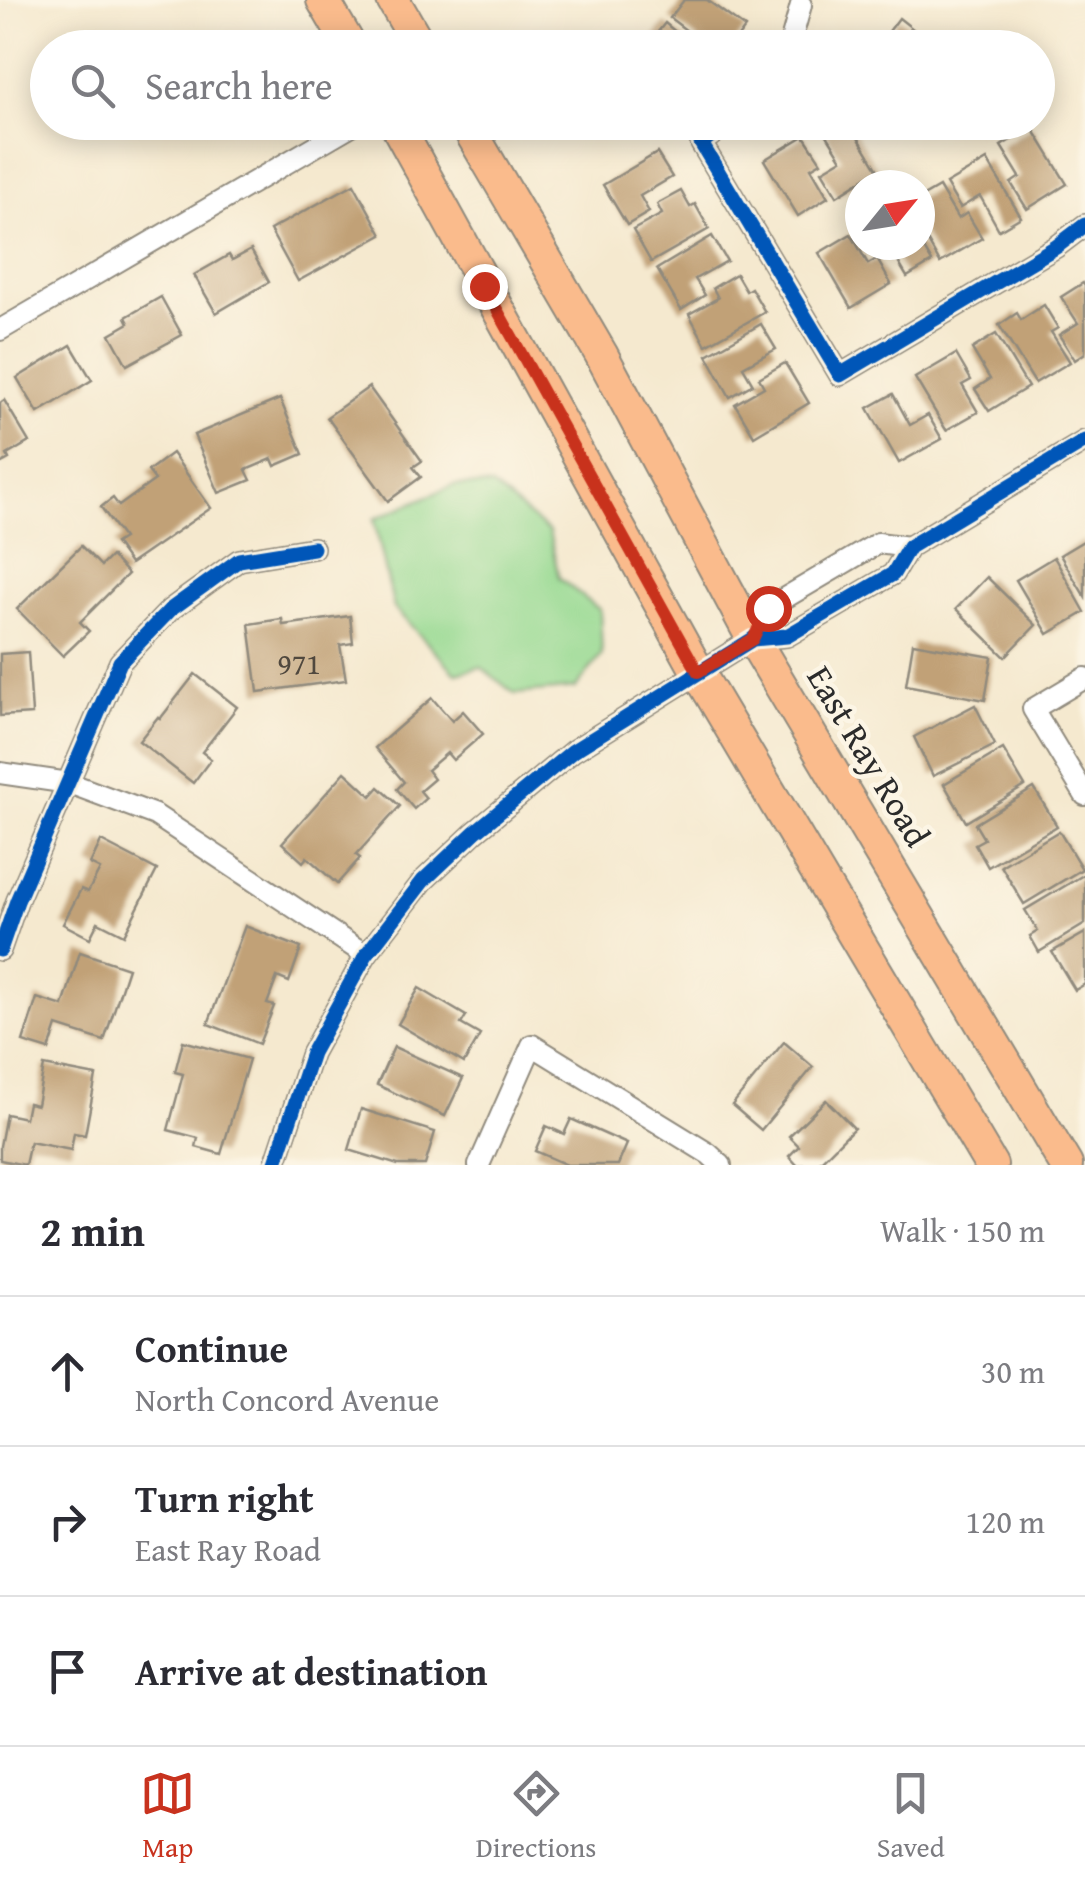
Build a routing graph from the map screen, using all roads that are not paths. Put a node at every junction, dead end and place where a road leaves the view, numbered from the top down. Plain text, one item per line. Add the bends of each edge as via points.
1 (323, 0) edge
2 (393, 0) edge
3 (801, 5) dead end
4 (340, 30) edge
5 (410, 30) edge
6 (794, 30) edge
7 (327, 140) edge
8 (405, 140) edge
9 (476, 140) edge
10 (705, 140) edge
11 (1085, 225) edge
12 (0, 330) edge
13 (1085, 441) edge
14 (910, 547) junction
15 (312, 548) dead end
16 (753, 639) junction
17 (698, 672) junction
18 (1085, 678) edge
19 (0, 774) edge
20 (70, 783) junction
21 (1085, 795) edge
22 (0, 950) edge
23 (366, 955) junction
24 (274, 1165) edge
25 (479, 1165) edge
26 (721, 1165) edge
27 (991, 1165) edge
28 (1066, 1165) edge

1 - 4 main road
2 - 5 main road
3 - 6 street
7 - 12 street
8 - 17 main road
9 - 16 main road, East Ray Road via 601,354
10 - 11 street via 840,375
13 - 14 street
14 - 16 street via 894,574 787,636
14 - 16 street via 878,543 768,608
15 - 20 street via 239,560 170,610 120,662
16 - 17 street
16 - 28 main road, East Ray Road
17 - 23 street via 574,751 475,832 424,881
17 - 27 main road
18 - 21 street via 1033,709
19 - 20 street
20 - 22 street
20 - 23 street via 154,814
23 - 24 street via 312,1053
25 - 26 street via 532,1044

